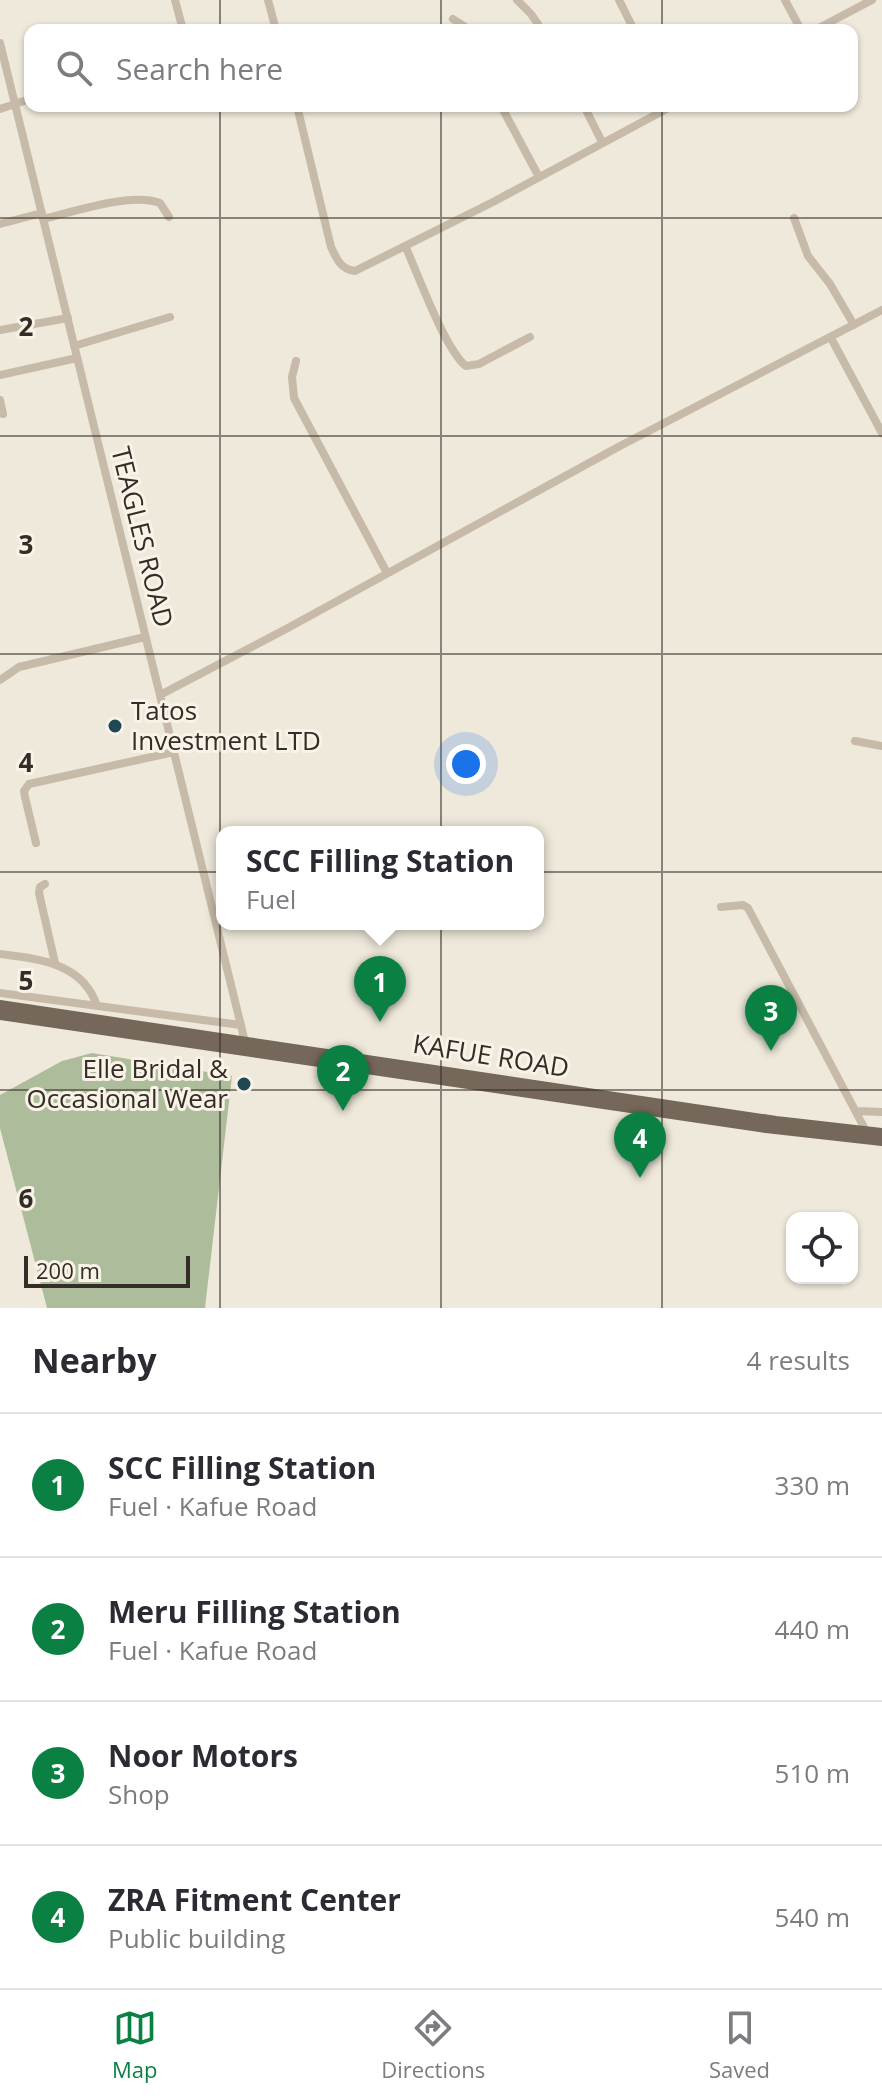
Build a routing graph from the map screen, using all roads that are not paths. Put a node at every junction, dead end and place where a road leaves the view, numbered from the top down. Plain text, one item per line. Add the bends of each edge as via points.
1 (175, 0) edge
2 (268, 0) edge
3 (517, 0) edge
4 (619, 0) edge
5 (785, 0) edge
6 (872, 0) edge
7 (453, 19) dead end
8 (181, 24) edge
9 (274, 24) edge
10 (461, 24) edge
11 (538, 24) edge
12 (631, 24) edge
13 (798, 24) edge
14 (826, 24) edge
15 (0, 43) edge
16 (24, 101) edge
17 (15, 105) junction
18 (0, 109) edge
19 (298, 112) edge
20 (504, 112) edge
21 (587, 112) edge
22 (659, 112) edge
23 (602, 142) junction
24 (539, 177) junction
25 (42, 216) junction
26 (169, 217) dead end
27 (794, 218) dead end
28 (0, 224) edge
29 (406, 248) junction
30 (882, 310) edge
31 (170, 317) dead end
32 (68, 318) junction
33 (854, 325) junction
34 (0, 330) edge
35 (530, 337) dead end
36 (831, 338) junction
37 (74, 346) junction
38 (77, 358) junction
39 (296, 361) dead end
40 (0, 375) edge
41 (0, 400) edge
42 (3, 414) dead end
43 (882, 433) edge
44 (387, 573) junction
45 (145, 637) junction
46 (2, 675) edge
47 (160, 695) junction
48 (855, 741) dead end
49 (882, 746) edge
50 (174, 752) junction
51 (36, 843) dead end
52 (45, 884) dead end
53 (721, 907) dead end
54 (216, 923) edge
55 (218, 930) edge
56 (0, 954) edge
57 (55, 963) junction
58 (0, 993) edge
59 (0, 1005) edge
60 (97, 1006) junction
61 (0, 1015) edge
62 (241, 1025) junction
63 (245, 1042) junction
64 (857, 1111) junction
65 (882, 1112) edge
66 (866, 1131) junction
67 (882, 1133) edge
68 (882, 1141) edge

1 - 8 street
2 - 9 street
3 - 11 street
4 - 12 street
5 - 13 street
6 - 14 street
7 - 10 street
15 - 17 street, TEAGLES ROAD
16 - 17 street
17 - 18 street
17 - 25 street, TEAGLES ROAD
19 - 29 street via 338,261 355,271
20 - 24 street
21 - 23 street
22 - 23 street
23 - 24 street
24 - 29 street
25 - 26 street via 151,200
25 - 28 street
25 - 32 street, TEAGLES ROAD
27 - 33 street via 808,256
29 - 35 street via 429,303 466,366
30 - 33 street
31 - 37 street
32 - 34 street
32 - 37 street, TEAGLES ROAD
33 - 36 street
36 - 43 street
36 - 44 street
37 - 38 street, TEAGLES ROAD
38 - 40 street
38 - 45 street, TEAGLES ROAD
39 - 44 street via 294,398
41 - 42 street
44 - 47 street
45 - 46 street
45 - 47 street, TEAGLES ROAD
47 - 50 street, TEAGLES ROAD
48 - 49 street
50 - 51 street via 29,784 24,791
50 - 54 street, TEAGLES ROAD
52 - 57 street via 39,893
53 - 64 street via 748,908
55 - 62 street, TEAGLES ROAD
56 - 57 street
57 - 60 street via 80,980
58 - 60 street
59 - 63 main road, KAFUE ROAD
60 - 62 street
61 - 68 main road, KAFUE ROAD
62 - 63 street, TEAGLES ROAD
63 - 66 main road, KAFUE ROAD
64 - 65 street
64 - 66 street
66 - 67 main road, KAFUE ROAD

